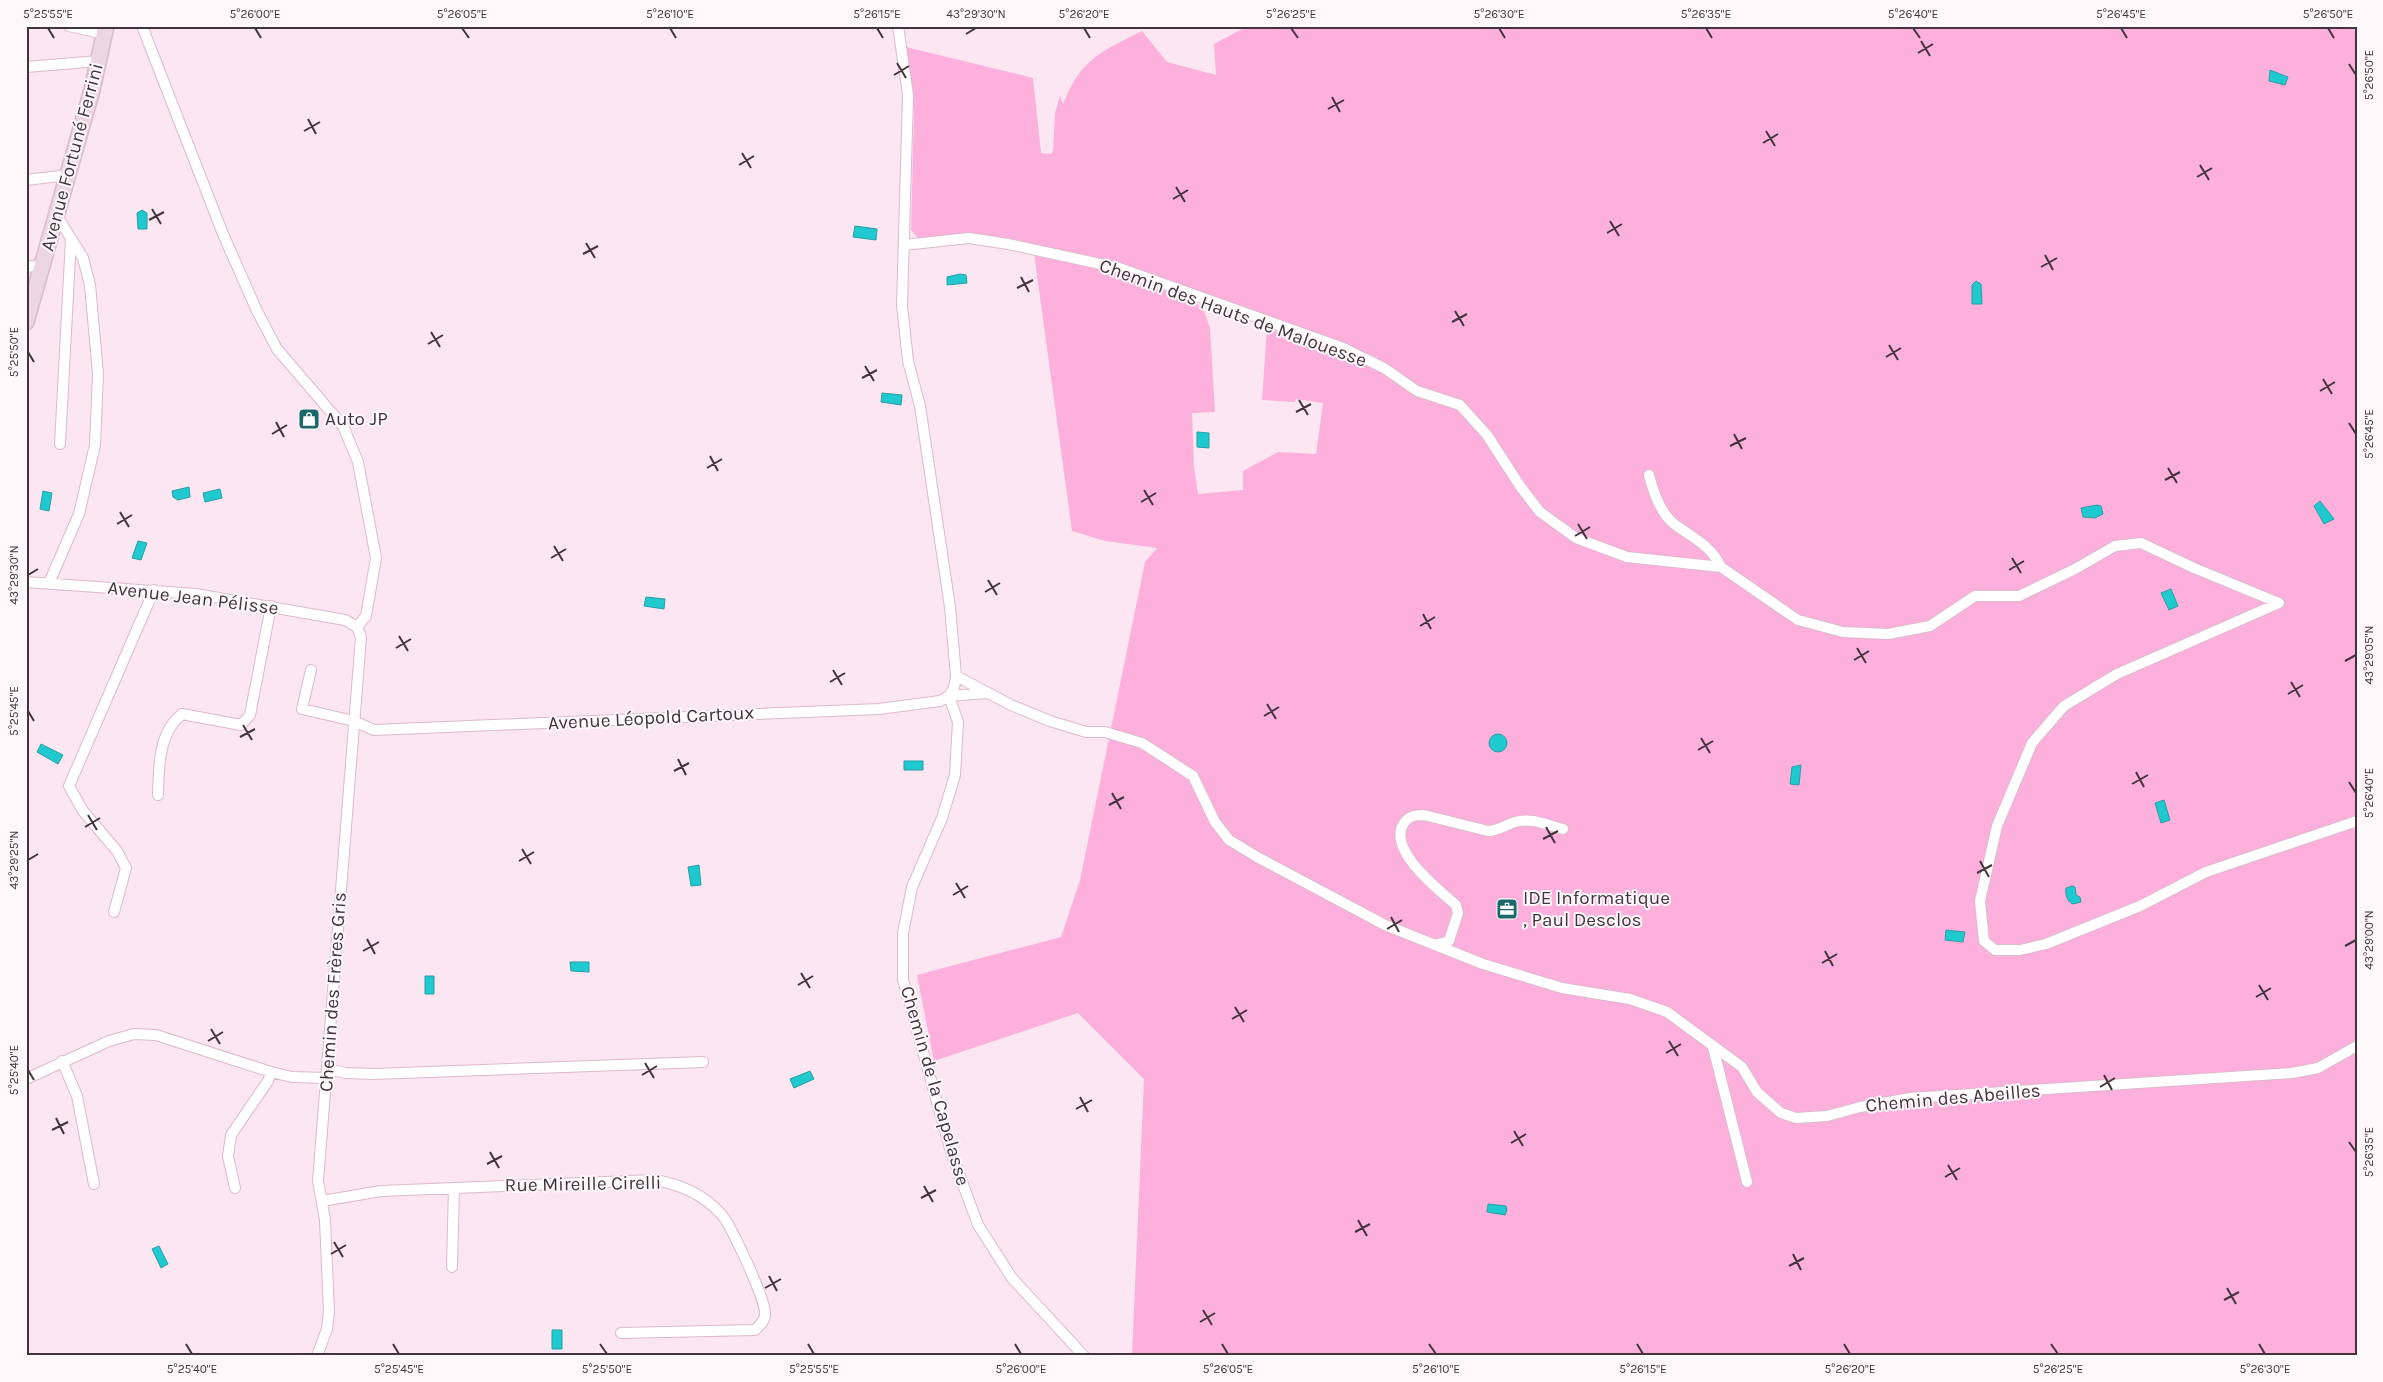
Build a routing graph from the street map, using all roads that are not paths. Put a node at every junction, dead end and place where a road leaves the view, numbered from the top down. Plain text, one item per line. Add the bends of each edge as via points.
1 (69, 26) edge
2 (142, 26) edge
3 (898, 26) edge
4 (106, 30) edge
5 (99, 60) junction
6 (26, 67) edge
7 (68, 175) junction
8 (26, 180) edge
9 (57, 216) junction
10 (72, 239) junction
11 (904, 246) junction
12 (42, 266) junction
13 (26, 267) edge
14 (27, 321) edge
15 (60, 444) dead end
16 (1649, 475) dead end
17 (1721, 567) junction
18 (26, 582) edge
19 (49, 584) junction
20 (154, 590) junction
21 (271, 606) junction
22 (357, 627) junction
23 (310, 670) dead end
24 (956, 676) junction
25 (988, 692) junction
26 (949, 696) junction
27 (354, 721) junction
28 (158, 795) dead end
29 (2357, 821) edge
30 (1563, 829) dead end
31 (114, 912) dead end
32 (1435, 945) junction
33 (2357, 1046) edge
34 (1713, 1048) junction
35 (62, 1061) junction
36 (703, 1062) dead end
37 (271, 1072) junction
38 (327, 1074) junction
39 (27, 1076) edge
40 (1747, 1182) dead end
41 (94, 1184) dead end
42 (235, 1188) dead end
43 (454, 1188) junction
44 (322, 1201) junction
45 (452, 1267) dead end
46 (621, 1333) dead end
47 (317, 1356) edge
48 (1084, 1356) edge

1 - 4 street
2 - 22 street via 223,234 257,311 277,348 342,426 358,462 376,558 366,616
3 - 11 street via 908,95
4 - 5 main road, Avenue Fortuné Ferrini
5 - 6 street
5 - 7 main road, Avenue Fortuné Ferrini
7 - 8 street
7 - 9 main road, Avenue Fortuné Ferrini
9 - 10 street
9 - 12 main road, Avenue Fortuné Ferrini
10 - 15 street
10 - 19 street via 83,258 90,285 98,374 95,445 79,514
11 - 17 street, Chemin des Hauts de Malouesse via 968,238 1119,268 1343,348 1384,368 1417,391 1460,405 1487,435 1540,512 1576,538 1626,557
11 - 24 street via 902,305 908,361 920,406 950,607
12 - 13 street
12 - 14 main road, Avenue Fortuné Ferrini
16 - 17 street via 1654,494 1672,522 1704,545 1717,557
17 - 29 street, Chemin des Hauts de Malouesse via 1798,620 1843,632 1888,634 1930,626 1975,596 2019,596 2115,546 2141,543 2279,603 2117,674 2064,706 2032,743 1997,826 1980,901 1984,941 1995,950 2020,950 2046,944 2140,906 2206,872
18 - 19 street, Avenue Jean Pélisse
19 - 20 street, Avenue Jean Pélisse
20 - 21 street, Avenue Jean Pélisse
20 - 31 street via 69,786 83,811 117,851 126,868
21 - 22 street, Avenue Jean Pélisse via 345,620
21 - 28 street via 250,715 241,725 182,714 171,723 160,755
22 - 27 street, Chemin des Frères Gris via 362,638
23 - 27 street, Avenue Léopold Cartoux via 302,709
24 - 25 street, Chemin des Abeilles
24 - 26 street
25 - 26 street
25 - 32 street, Chemin des Abeilles via 1050,721 1142,743 1194,776 1215,822 1229,840 1385,925
26 - 27 street, Avenue Léopold Cartoux via 940,701 879,709 374,730
26 - 48 street, Chemin de la Capelasse via 958,722 955,775 942,818 912,887 903,933 903,980 943,1127 978,1225 1012,1278
27 - 38 street, Chemin des Frères Gris
30 - 32 street via 1525,820 1488,831 1424,815 1415,814 1406,819 1400,838 1408,859 1456,905 1458,913 1449,941
32 - 34 street, Chemin des Abeilles via 1483,964 1562,988 1630,999 1667,1012
33 - 34 street, Chemin des Abeilles via 2318,1068 2292,1073 1911,1098 1827,1116 1796,1118 1781,1113 1766,1102 1742,1067
34 - 40 street
35 - 37 street via 109,1040 134,1034 156,1036
35 - 39 street
35 - 41 street via 77,1096
36 - 38 street
37 - 38 street via 292,1077
37 - 42 street via 231,1135 228,1156
38 - 44 street, Chemin des Frères Gris via 318,1181
43 - 44 street, Rue Mireille Cirelli via 382,1191
43 - 45 street
43 - 46 street, Rue Mireille Cirelli via 654,1180 675,1183 700,1196 722,1215 745,1258 766,1313 762,1323 755,1330
44 - 47 street, Chemin des Frères Gris via 329,1312 327,1329

